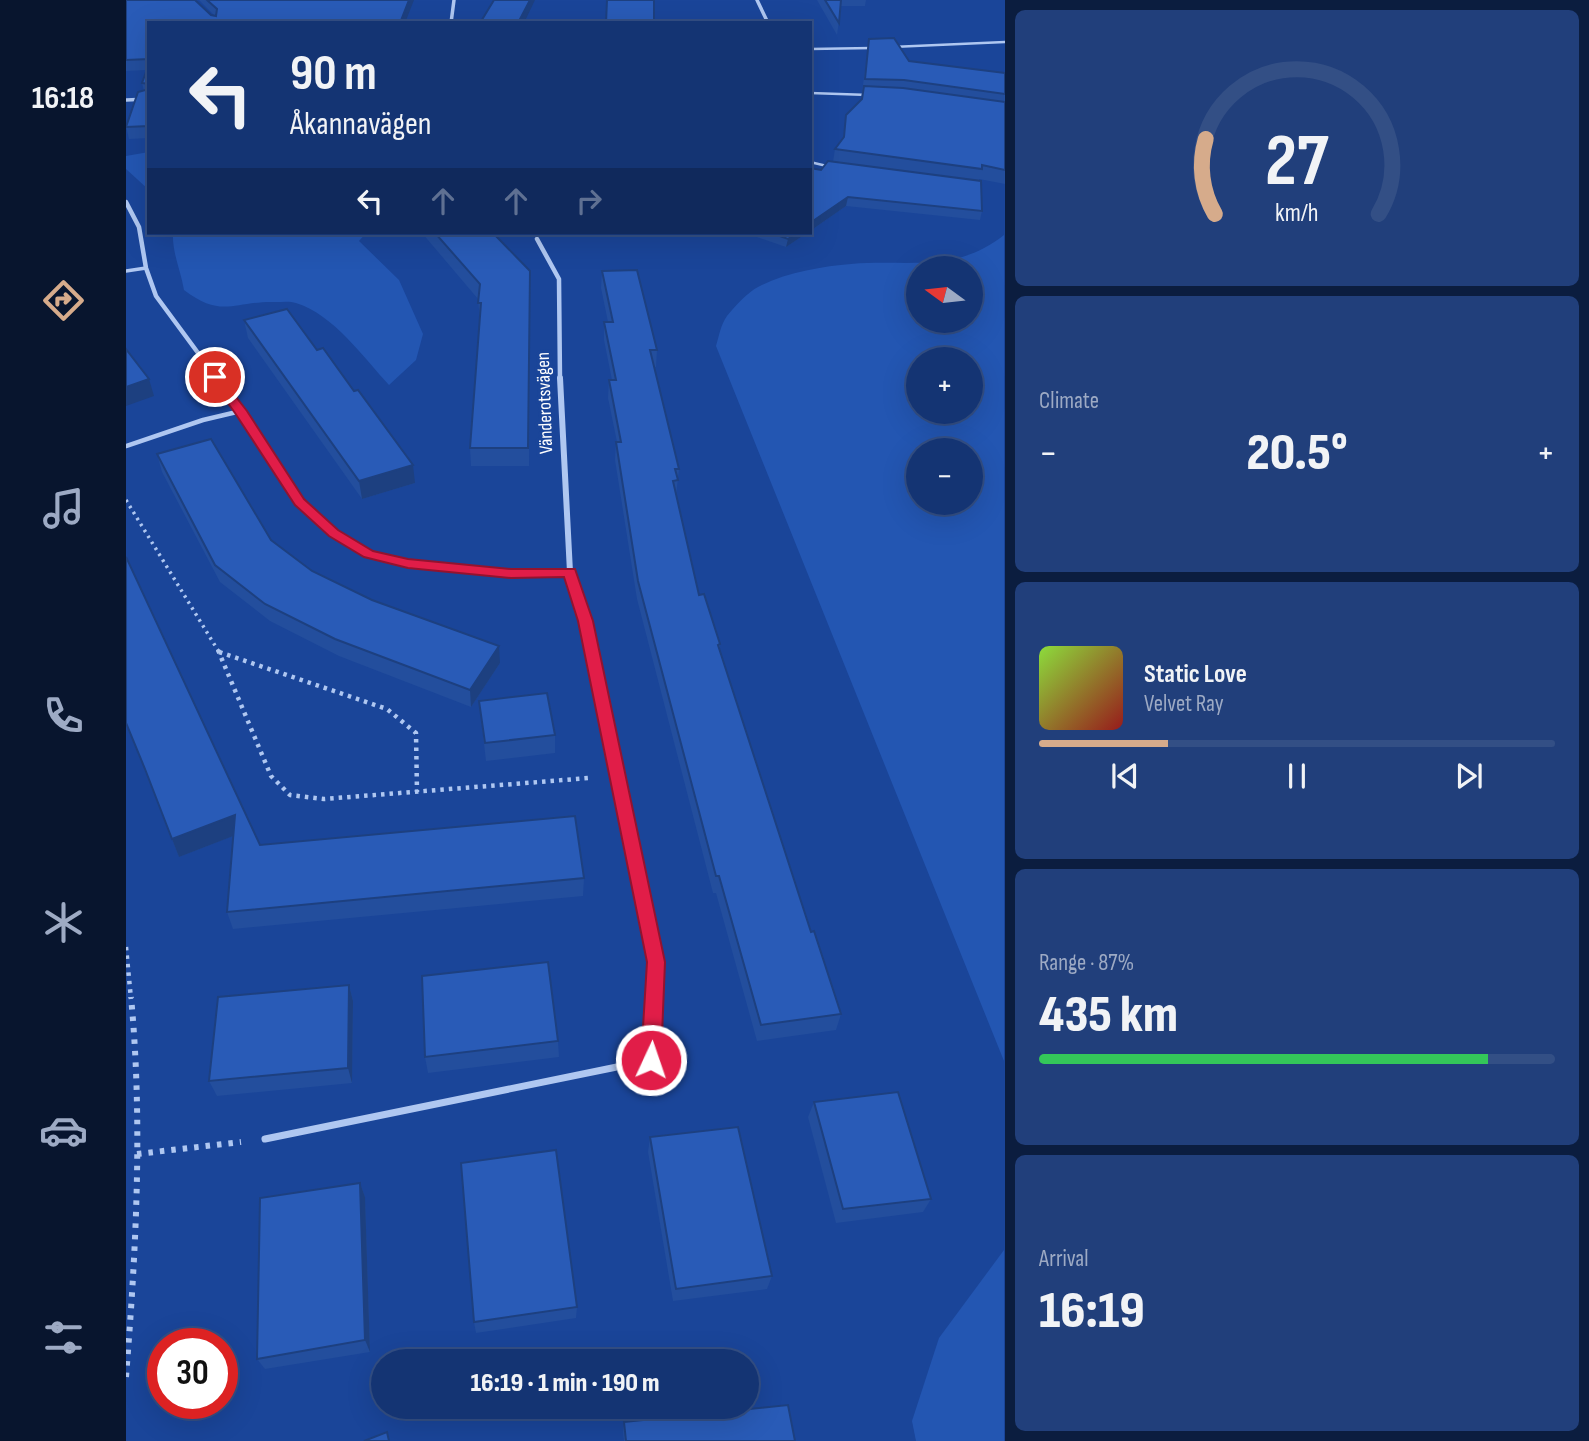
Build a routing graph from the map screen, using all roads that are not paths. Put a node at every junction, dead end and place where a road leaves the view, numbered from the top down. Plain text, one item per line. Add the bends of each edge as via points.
1 (454, 0) edge
2 (757, 0) edge
3 (451, 21) edge
4 (767, 21) edge
5 (1004, 42) edge
6 (888, 47) edge
7 (876, 48) edge
8 (812, 49) edge
9 (812, 93) edge
10 (875, 95) edge
11 (147, 99) edge
12 (126, 100) edge
13 (812, 162) edge
14 (831, 167) edge
15 (126, 202) edge
16 (537, 239) dead end
17 (146, 268) junction
18 (126, 271) edge
19 (241, 411) junction
20 (126, 446) edge
21 (570, 572) junction
22 (651, 1060) joint
23 (265, 1139) road end

1 - 3 street
2 - 4 street
5 - 6 lane
7 - 8 lane
9 - 10 lane
11 - 12 street
13 - 14 lane
15 - 17 street via 139,227
16 - 21 street, Vänderotsvägen via 559,279 560,420
17 - 18 lane
17 - 19 street via 156,296
19 - 20 lane
19 - 21 street via 299,502 333,533 369,554 408,564 511,573
21 - 22 street, Vänderotsvägen via 585,621 656,962
22 - 23 lane

